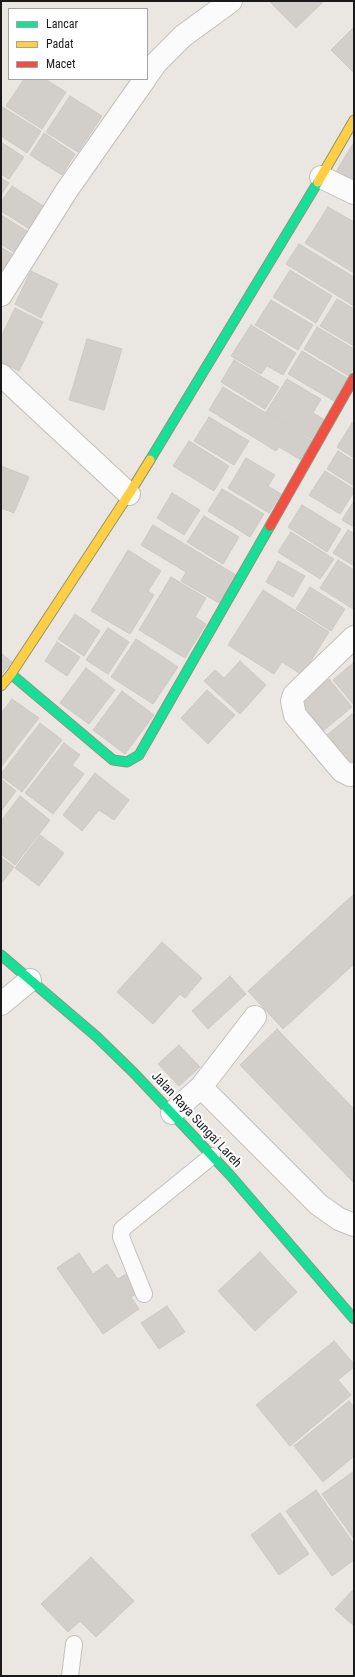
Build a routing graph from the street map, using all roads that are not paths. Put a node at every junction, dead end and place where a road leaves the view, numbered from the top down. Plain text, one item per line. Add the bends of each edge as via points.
1 (231, 1) edge
2 (148, 75) edge
3 (144, 80) edge
4 (354, 120) edge
5 (321, 177) junction
6 (354, 193) edge
7 (1, 296) edge
8 (1, 375) edge
9 (354, 378) edge
10 (129, 494) junction
11 (354, 637) edge
12 (11, 674) junction
13 (1, 686) edge
14 (354, 774) edge
15 (1, 955) edge
16 (30, 980) junction
17 (1, 1004) edge
18 (255, 1017) dead end
19 (201, 1087) junction
20 (172, 1113) junction
21 (212, 1156) junction
22 (354, 1225) edge
23 (144, 1294) dead end
24 (354, 1320) edge
25 (74, 1644) dead end
26 (70, 1676) edge

1 - 2 street via 183,36
3 - 7 street via 68,190
4 - 5 street
5 - 6 street
5 - 10 street
8 - 10 street
9 - 12 street via 139,755 127,762 113,760
10 - 12 street
11 - 14 street via 294,695 292,700 295,715 342,771
12 - 13 street
15 - 16 street, Jalan Raya Sungai Lareh
16 - 17 street
16 - 20 street, Jalan Raya Sungai Lareh via 97,1037
18 - 19 street
19 - 20 street
19 - 22 street via 319,1205 339,1219
20 - 21 street, Jalan Raya Sungai Lareh
21 - 23 lane via 122,1229 121,1237
21 - 24 street, Jalan Raya Sungai Lareh
25 - 26 lane

